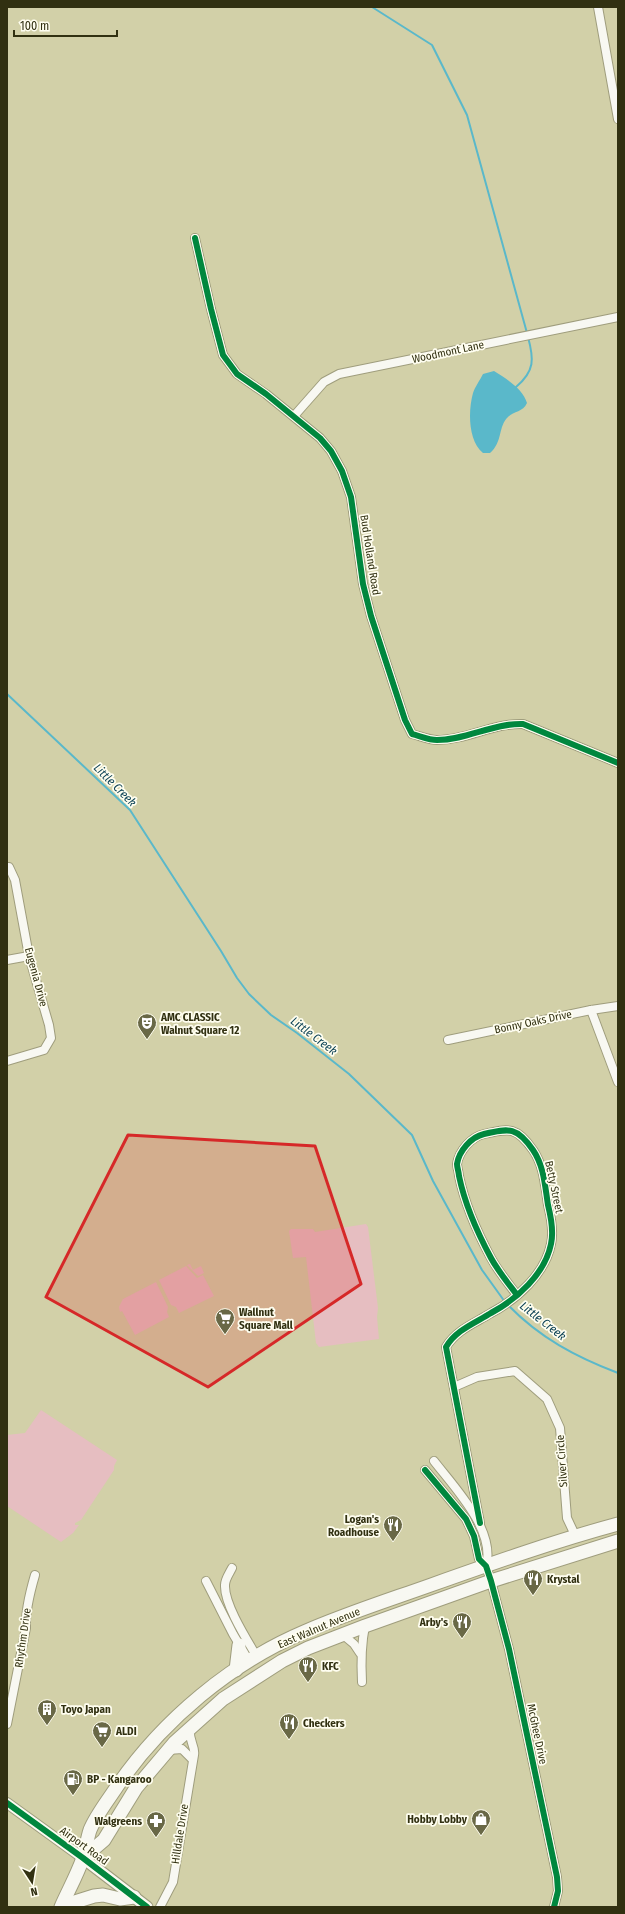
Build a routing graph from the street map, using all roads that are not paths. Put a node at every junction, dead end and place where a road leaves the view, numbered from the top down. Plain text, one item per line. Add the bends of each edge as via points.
1 (598, 7) edge
2 (618, 119) edge
3 (195, 238) dead end
4 (618, 317) edge
5 (294, 416) junction
6 (618, 763) edge
7 (7, 867) edge
8 (29, 956) junction
9 (7, 960) edge
10 (618, 1006) edge
11 (590, 1010) junction
12 (448, 1040) dead end
13 (7, 1061) edge
14 (618, 1082) edge
15 (516, 1295) junction
16 (454, 1388) junction
17 (434, 1461) dead end
18 (425, 1470) dead end
19 (480, 1523) junction
20 (618, 1524) edge
21 (575, 1535) junction
22 (618, 1541) edge
23 (486, 1566) junction
24 (232, 1568) dead end
25 (35, 1574) dead end
26 (206, 1581) dead end
27 (491, 1581) junction
28 (365, 1626) junction
29 (342, 1634) junction
30 (239, 1645) junction
31 (360, 1653) junction
32 (253, 1659) junction
33 (236, 1670) junction
34 (362, 1682) dead end
35 (7, 1724) edge
36 (190, 1728) junction
37 (168, 1750) junction
38 (192, 1759) junction
39 (7, 1803) edge
40 (83, 1858) junction
41 (134, 1897) junction
42 (61, 1906) edge
43 (148, 1907) edge
44 (160, 1907) edge
45 (554, 1907) edge

1 - 2 street
3 - 5 street, Bud Holland Road via 224,356 237,374
4 - 5 street, Woodmont Lane via 339,374 324,382
5 - 6 street, Bud Holland Road via 320,438 342,471 351,497 363,584 405,720 412,734 436,740 510,724 523,724
7 - 8 street, Eugenia Drive via 15,880
8 - 9 street
8 - 13 street, Eugenia Drive via 51,1038 44,1050
10 - 11 street, Bonny Oaks Drive
11 - 12 street, Bonny Oaks Drive
11 - 14 street
15 - 15 street, Betty Street via 491,1259 473,1221 463,1194 457,1164 466,1145 480,1135 506,1129 523,1136 540,1160 552,1223 552,1243 547,1256 528,1285
15 - 16 street, Betty Street via 499,1309 461,1330 450,1341 446,1347
16 - 19 street, Betty Street
16 - 21 street, Silver Circle via 477,1377 515,1371 546,1399 560,1428 567,1518
17 - 19 street
18 - 23 street via 466,1520 474,1536 479,1559
19 - 23 street, Betty Street via 488,1558
20 - 21 main road, East Walnut Avenue
21 - 23 main road, East Walnut Avenue
22 - 27 main road, East Walnut Avenue
23 - 27 street, McGhee Drive
23 - 32 main road, East Walnut Avenue via 309,1630
24 - 32 street via 225,1585 227,1598
25 - 35 street, Rhythm Drive
26 - 30 street
27 - 28 main road, East Walnut Avenue
27 - 45 street, McGhee Drive via 508,1645 557,1876 558,1891
28 - 29 main road, East Walnut Avenue
28 - 31 street via 363,1649
29 - 31 street
29 - 36 main road, East Walnut Avenue via 308,1648 252,1679 223,1699
30 - 32 street
30 - 33 main road
31 - 34 street
32 - 33 main road, East Walnut Avenue
33 - 40 main road, East Walnut Avenue via 177,1717 134,1764 90,1830
36 - 37 main road, East Walnut Avenue
36 - 38 street, Hilldale Drive via 190,1742 195,1752
37 - 38 street via 182,1749
37 - 40 main road, East Walnut Avenue via 136,1788 104,1840
38 - 44 street, Hilldale Drive via 173,1882
39 - 40 street, Airport Road
40 - 41 main road, Airport Road
40 - 42 main road, East Walnut Avenue
41 - 42 main road via 120,1899 103,1895 94,1896
41 - 43 main road, Airport Road

